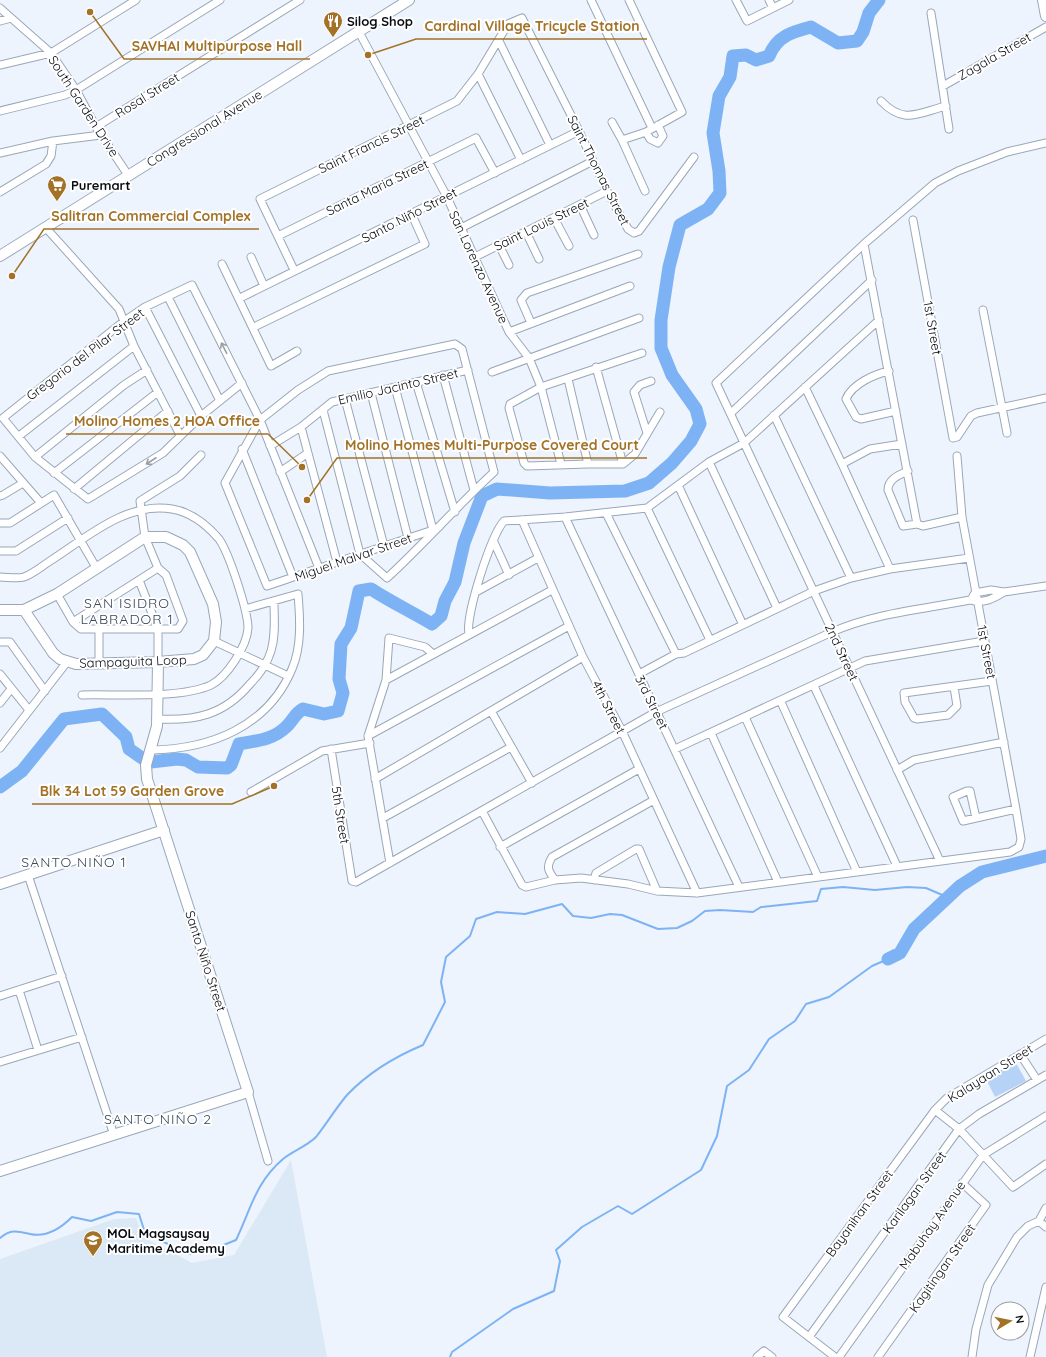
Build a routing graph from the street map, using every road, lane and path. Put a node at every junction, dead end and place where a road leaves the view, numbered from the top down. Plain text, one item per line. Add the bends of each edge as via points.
1 (136, 0) edge
2 (220, 0) edge
3 (300, 0) edge
4 (409, 0) edge
5 (591, 0) edge
6 (629, 0) edge
7 (736, 0) edge
8 (769, 0) edge
9 (789, 0) edge
10 (1043, 0) edge
11 (0, 8) edge
12 (773, 8) junction
13 (931, 13) dead end
14 (1046, 16) edge
15 (11, 18) junction
16 (522, 18) joint
17 (0, 21) edge
18 (1046, 27) edge
19 (359, 32) junction
20 (499, 41) junction
21 (50, 54) junction
22 (0, 65) edge
23 (478, 74) junction
24 (943, 86) junction
25 (76, 90) junction
26 (881, 101) dead end
27 (946, 106) junction
28 (0, 111) edge
29 (612, 122) dead end
30 (408, 125) junction
31 (96, 127) junction
32 (652, 128) junction
33 (950, 129) dead end
34 (579, 131) junction
35 (101, 134) junction
36 (622, 140) junction
37 (53, 141) junction
38 (1046, 143) edge
39 (550, 146) junction
40 (0, 152) edge
41 (694, 157) dead end
42 (521, 160) junction
43 (593, 161) junction
44 (428, 162) junction
45 (495, 173) junction
46 (128, 175) junction
47 (607, 191) junction
48 (645, 191) dead end
49 (0, 192) edge
50 (446, 195) junction
51 (580, 205) junction
52 (412, 215) junction
53 (554, 218) junction
54 (913, 220) dead end
55 (46, 228) junction
56 (461, 228) junction
57 (526, 232) junction
58 (594, 235) dead end
59 (278, 236) junction
60 (864, 244) junction
61 (499, 245) junction
62 (569, 246) dead end
63 (638, 254) dead end
64 (0, 256) edge
65 (251, 257) dead end
66 (474, 257) junction
67 (539, 259) dead end
68 (222, 264) dead end
69 (509, 264) dead end
70 (294, 270) junction
71 (872, 280) junction
72 (264, 286) junction
73 (630, 286) dead end
74 (168, 297) junction
75 (240, 298) junction
76 (145, 307) junction
77 (983, 310) dead end
78 (639, 318) dead end
79 (879, 320) junction
80 (123, 322) junction
81 (531, 323) junction
82 (254, 328) junction
83 (509, 332) junction
84 (134, 346) junction
85 (297, 351) dead end
86 (642, 352) dead end
87 (529, 358) junction
88 (596, 367) junction
89 (147, 370) junction
90 (468, 370) junction
91 (889, 371) junction
92 (492, 372) dead end
93 (443, 375) junction
94 (568, 379) junction
95 (416, 382) junction
96 (651, 382) dead end
97 (242, 383) junction
98 (395, 386) junction
99 (541, 387) junction
100 (805, 387) junction
101 (158, 392) junction
102 (371, 393) junction
103 (345, 398) junction
104 (1046, 398) edge
105 (220, 401) junction
106 (1000, 408) junction
107 (323, 410) junction
108 (168, 411) junction
109 (896, 411) junction
110 (660, 412) dead end
111 (731, 413) junction
112 (774, 415) junction
113 (201, 416) junction
114 (260, 420) junction
115 (301, 427) junction
116 (647, 433) junction
117 (1007, 433) dead end
118 (180, 435) junction
119 (19, 436) junction
120 (744, 443) junction
121 (902, 444) junction
122 (270, 446) junction
123 (242, 449) junction
124 (308, 453) junction
125 (202, 455) dead end
126 (0, 456) edge
127 (957, 456) dead end
128 (35, 457) junction
129 (709, 462) junction
130 (561, 464) junction
131 (588, 464) junction
132 (622, 464) junction
133 (842, 464) junction
134 (908, 471) junction
135 (280, 472) junction
136 (54, 473) junction
137 (23, 483) junction
138 (678, 485) junction
139 (74, 489) junction
140 (474, 490) junction
141 (0, 496) edge
142 (41, 503) junction
143 (647, 508) junction
144 (140, 510) junction
145 (454, 512) junction
146 (606, 513) junction
147 (565, 517) junction
148 (962, 517) junction
149 (68, 518) junction
150 (522, 520) junction
151 (0, 523) edge
152 (917, 524) junction
153 (436, 528) junction
154 (145, 537) junction
155 (408, 538) junction
156 (493, 540) junction
157 (81, 541) junction
158 (384, 546) junction
159 (0, 551) edge
160 (360, 554) junction
161 (538, 558) junction
162 (969, 558) junction
163 (337, 562) junction
164 (158, 568) junction
165 (319, 568) junction
166 (97, 569) junction
167 (890, 569) junction
168 (509, 575) junction
169 (0, 577) edge
170 (293, 577) junction
171 (850, 578) junction
172 (139, 580) junction
173 (1046, 586) edge
174 (552, 590) junction
175 (814, 591) junction
176 (476, 592) junction
177 (1004, 592) junction
178 (975, 593) junction
179 (57, 594) junction
180 (974, 601) junction
181 (274, 602) junction
182 (777, 608) junction
183 (245, 609) junction
184 (0, 610) edge
185 (24, 610) junction
186 (73, 622) junction
187 (743, 625) junction
188 (569, 626) junction
189 (158, 629) junction
190 (99, 630) junction
191 (832, 632) junction
192 (469, 634) junction
193 (710, 640) junction
194 (214, 641) junction
195 (984, 641) junction
196 (0, 642) edge
197 (240, 654) junction
198 (433, 654) junction
199 (676, 654) junction
200 (583, 657) junction
201 (67, 662) junction
202 (158, 662) junction
203 (99, 663) junction
204 (265, 666) junction
205 (850, 669) junction
206 (0, 674) edge
207 (639, 674) junction
208 (288, 676) junction
209 (386, 680) junction
210 (992, 681) junction
211 (814, 686) junction
212 (954, 686) junction
213 (11, 689) junction
214 (45, 691) junction
215 (158, 694) junction
216 (82, 695) dead end
217 (780, 702) junction
218 (0, 703) edge
219 (29, 710) junction
220 (491, 711) junction
221 (656, 712) junction
222 (745, 718) junction
223 (157, 719) junction
224 (622, 731) junction
225 (710, 733) junction
226 (369, 739) junction
227 (1004, 742) junction
228 (0, 748) edge
229 (511, 748) junction
230 (331, 749) junction
231 (675, 749) junction
232 (150, 752) junction
233 (640, 769) junction
234 (897, 770) junction
235 (375, 779) junction
236 (532, 783) junction
237 (251, 792) dead end
238 (654, 800) junction
239 (1016, 809) junction
240 (482, 811) junction
241 (383, 818) junction
242 (976, 818) dead end
243 (164, 830) junction
244 (500, 847) junction
245 (940, 861) junction
246 (390, 863) junction
247 (897, 866) junction
248 (857, 872) junction
249 (28, 875) junction
250 (818, 877) junction
251 (555, 880) junction
252 (594, 880) junction
253 (778, 882) junction
254 (0, 884) edge
255 (739, 887) junction
256 (658, 892) junction
257 (697, 893) junction
258 (62, 976) junction
259 (18, 990) junction
260 (0, 996) edge
261 (82, 1037) junction
262 (1046, 1039) edge
263 (38, 1050) junction
264 (1020, 1054) junction
265 (0, 1062) edge
266 (1046, 1075) edge
267 (1037, 1080) junction
268 (248, 1092) junction
269 (935, 1110) junction
270 (1046, 1116) edge
271 (960, 1129) junction
272 (114, 1135) junction
273 (983, 1155) junction
274 (268, 1161) dead end
275 (1046, 1164) edge
276 (0, 1171) edge
277 (962, 1183) junction
278 (1046, 1208) edge
279 (1039, 1221) junction
280 (1046, 1227) edge
281 (1046, 1287) edge
282 (809, 1337) junction
283 (759, 1354) edge
284 (772, 1357) edge
285 (835, 1357) edge
286 (840, 1357) edge
287 (878, 1357) edge
288 (972, 1357) edge
289 (1030, 1357) edge

1 - 21 street
2 - 25 street
3 - 31 street, Rosal Street
4 - 19 street, Congressional Avenue
5 - 32 street
6 - 32 street via 682,112
7 - 12 street via 747,21
8 - 12 street
9 - 12 street
10 - 14 street
11 - 15 street, South Garden Drive
13 - 24 street
15 - 17 street
15 - 21 street, South Garden Drive
16 - 20 street, Saint Francis Street via 508,24
16 - 34 street, Saint Thomas Street
18 - 24 street, Zagala Street
19 - 30 street, San Lorenzo Avenue
19 - 46 street, Congressional Avenue
20 - 23 street, Saint Francis Street
20 - 39 street
21 - 22 street
21 - 25 street, South Garden Drive
23 - 30 street, Saint Francis Street via 457,101
23 - 42 street
24 - 27 street
25 - 28 street
25 - 31 street, South Garden Drive
26 - 27 street via 890,111 901,116
27 - 33 street
29 - 36 street
30 - 44 street, San Lorenzo Avenue
30 - 59 street, Saint Francis Street via 260,199
31 - 35 street, South Garden Drive
32 - 36 street
34 - 39 street, Santo Niño Street
34 - 43 street, Saint Thomas Street
35 - 37 street
35 - 46 street, South Garden Drive
36 - 48 street
37 - 40 street
37 - 49 street via 51,156 46,164
38 - 60 street via 1007,152 939,180
39 - 42 street, Santo Niño Street
41 - 47 street, Saint Thomas Street via 639,231 634,233 628,229
42 - 45 street, Santo Niño Street
43 - 47 street, Saint Thomas Street
43 - 56 street
44 - 45 street, Santa Maria Street via 476,138
44 - 50 street, San Lorenzo Avenue
44 - 59 street, Santa Maria Street
45 - 50 street, Santo Niño Street
46 - 55 street, Congressional Avenue
47 - 51 street, Saint Louis Street
50 - 52 street, Santo Niño Street
50 - 56 street, San Lorenzo Avenue
51 - 53 street, Saint Louis Street
51 - 58 street
52 - 70 street, Santo Niño Street
52 - 82 street via 425,244
53 - 57 street, Saint Louis Street
53 - 62 street
54 - 106 street, 1st Street via 952,436 955,439 957,437 971,416
55 - 64 street, Congressional Avenue
55 - 80 street via 119,309
56 - 66 street, San Lorenzo Avenue
57 - 61 street, Saint Louis Street
57 - 67 street
59 - 70 street, Saint Francis Street
60 - 71 street
60 - 111 street, 2nd Street via 716,383
61 - 66 street, Saint Louis Street
61 - 69 street
63 - 81 street via 527,293 521,300
65 - 72 street
66 - 83 street, San Lorenzo Avenue
68 - 75 street
70 - 72 street, Santo Niño Street
71 - 79 street
71 - 111 street
72 - 75 street, Santo Niño Street
73 - 81 street
74 - 76 street, Gregorio del Pilar Street
97 -> 74 street, Gregorio del Pilar Street via 192,285
74 - 105 street
75 - 82 street
76 - 80 street, Gregorio del Pilar Street
76 - 113 street
77 - 106 street
78 - 87 street
79 - 91 street
79 - 100 street
80 - 84 street
80 - 119 street, Gregorio del Pilar Street via 3,418
81 - 83 street
82 - 85 street via 271,366
83 - 87 street, San Lorenzo Avenue
84 - 89 street
84 - 119 street
86 - 88 street
87 - 92 street
87 - 99 street, San Lorenzo Avenue
88 - 94 street
88 - 132 street
89 - 101 street
89 - 128 street via 124,385
90 - 93 street, Emilio Jacinto Street
90 - 114 street via 462,349 455,344 355,364 328,371 298,390
90 - 140 street via 494,472
91 - 109 street
91 - 109 street via 864,380 846,398 856,416 861,419
93 - 95 street, Emilio Jacinto Street
93 - 140 street
94 - 99 street
94 - 131 street
95 - 98 street, Emilio Jacinto Street
95 - 145 street
96 - 116 street via 640,385 634,392
97 - 105 street
97 - 114 street
98 - 102 street, Emilio Jacinto Street
98 - 153 street
99 - 130 street, San Lorenzo Avenue
99 - 130 street via 512,402 509,408 524,463 527,466
100 - 112 street
100 - 133 street
101 - 108 street
101 - 136 street
102 - 103 street, Emilio Jacinto Street
102 - 155 street
103 - 107 street, Emilio Jacinto Street via 332,402
103 - 158 street
104 - 106 street
105 - 113 street
106 - 117 street
107 - 115 street, Emilio Jacinto Street
107 - 160 street
108 - 118 street
108 - 139 street
109 - 121 street
110 - 116 street
111 - 120 street, 2nd Street
112 - 120 street
112 - 171 street
113 - 118 street
114 - 122 street
114 - 123 street
115 - 122 street, Emilio Jacinto Street
115 - 124 street
116 - 132 street via 635,454
118 -> 139 street via 163,453 90,498
119 - 128 street
120 - 129 street
120 - 175 street, 2nd Street
121 - 133 street via 870,449
121 - 134 street
122 - 135 street
123 - 170 street
123 - 170 street, Miguel Malvar Street via 225,482 268,586
124 - 135 street
124 - 163 street
125 - 144 street via 180,476 140,501
126 - 137 street
127 - 148 street
128 - 136 street
129 - 138 street
129 - 182 street
130 - 131 street
131 - 132 street
133 - 167 street
134 - 152 street
134 - 152 street via 893,479 888,485 888,490 903,526
135 - 165 street
136 - 139 street
137 - 141 street
137 - 142 street
138 - 143 street
138 - 187 street
140 - 145 street
142 - 149 street via 54,495
142 - 151 street via 10,523
143 - 146 street
143 - 193 street
144 - 154 street
144 - 157 street via 109,523
144 - 183 street via 155,506 174,509 206,525 220,541
145 - 153 street
146 - 147 street
146 - 199 street
147 - 150 street
147 - 207 street, 3rd Street
148 - 152 street via 923,526
148 - 162 street
149 - 157 street
149 - 159 street via 16,552
150 - 156 street via 504,521
150 - 161 street, 4th Street
153 - 155 street, Miguel Malvar Street
153 - 160 street via 387,578
154 - 164 street
154 - 166 street
154 - 194 street via 166,537 183,545 190,552 213,604 216,622
155 - 158 street, Miguel Malvar Street
156 - 168 street
156 - 176 street
157 - 166 street
157 - 169 street via 24,577
158 - 160 street, Miguel Malvar Street
160 - 163 street, Miguel Malvar Street
161 - 168 street
161 - 174 street, 4th Street
162 - 167 street
162 - 178 street
163 - 165 street, Miguel Malvar Street
164 - 172 street
164 - 189 street via 166,575 183,621 178,629
165 - 170 street, Miguel Malvar Street
166 - 179 street
167 - 171 street
168 - 176 street
171 - 175 street
172 - 186 street
172 - 189 street
173 - 177 street
174 - 188 street, 4th Street
174 - 192 street
175 - 182 street
175 - 191 street, 2nd Street
176 - 192 street via 469,621
177 - 178 street via 991,590
177 - 180 street via 993,599
178 - 180 street
179 - 185 street
179 - 186 street
180 - 191 street via 852,623
180 - 195 street, 1st Street
181 - 183 street
181 - 204 street via 272,649
181 - 208 street via 298,594 298,642
182 - 187 street
183 - 197 street via 248,629
184 - 185 street
185 - 201 street, Sampaguita Loop via 53,653
186 - 190 street via 81,629
187 - 193 street
188 - 200 street, 4th Street
188 - 226 street
189 - 190 street
189 - 202 street
190 - 203 street
191 - 205 street, 2nd Street
191 - 221 street
192 - 198 street
193 - 199 street via 684,653
194 - 197 street
194 - 202 street, Sampaguita Loop via 203,655 194,659
195 - 205 street via 865,661
195 - 210 street, 1st Street
196 - 214 street via 10,642
197 - 204 street
197 - 215 street via 224,676 212,684 182,693
198 - 209 street
198 - 209 street via 425,647 389,638
199 - 207 street
200 - 220 street
200 - 224 street, 4th Street
201 - 203 street, Sampaguita Loop
201 - 214 street
202 - 203 street, Sampaguita Loop
202 - 215 street
204 - 208 street
204 - 223 street via 240,696 224,708 196,718
205 - 211 street
205 - 234 street, 2nd Street
206 - 213 street
207 - 221 street, 3rd Street
208 - 232 street via 279,694 266,709 231,733 188,748
209 - 226 street
210 - 212 street
210 - 227 street, 1st Street
211 - 217 street
211 - 247 street
212 - 212 street via 904,693 905,702 917,719 948,715 957,706
213 - 218 street
213 - 219 street
214 - 219 street
215 - 216 street
215 - 223 street
217 - 222 street
217 - 248 street
219 - 228 street
220 - 229 street
220 - 235 street
221 - 224 street
221 - 231 street, 3rd Street
222 - 225 street
222 - 250 street
223 - 232 street
224 - 233 street, 4th Street
224 - 236 street
225 - 231 street
225 - 253 street
226 - 230 street
226 - 235 street
227 - 234 street via 914,760
227 - 239 street, 1st Street
229 - 236 street
229 - 241 street
230 - 237 street via 322,751
230 - 246 street, 5th Street via 352,881 359,881
231 - 255 street, 3rd Street
232 - 243 street, Santo Niño Street via 146,765 147,779
233 - 238 street, 4th Street
233 - 244 street
234 - 245 street, 2nd Street
235 - 241 street
236 - 240 street
238 - 251 street via 552,857 548,872
238 - 257 street, 4th Street
239 - 242 street
239 - 245 street, 1st Street via 1021,839 1019,847 1010,852
240 - 244 street
240 - 246 street
241 - 246 street
243 - 249 street
243 - 268 street, Santo Niño Street
244 - 251 street via 524,886
245 - 247 street
247 - 248 street
248 - 250 street
249 - 254 street
249 - 258 street
250 - 253 street
251 - 252 street
252 - 256 street via 628,884
252 - 256 street via 596,873 639,849
253 - 255 street
255 - 257 street
256 - 257 street
258 - 259 street
258 - 261 street
259 - 260 street
259 - 263 street
261 - 263 street
261 - 272 street
262 - 264 street, Kalayaan Street
263 - 265 street
264 - 267 street
264 - 269 street, Kalayaan Street via 947,1098
266 - 267 street, Karilagan Street
267 - 271 street, Karilagan Street via 978,1114
268 - 272 street
268 - 274 street
269 - 271 street
269 - 282 street, Bayanihan Street via 783,1317
270 - 273 street, Mabuhay Avenue
271 - 273 street
271 - 282 street, Karilagan Street
272 - 276 street
273 - 275 street via 1013,1187
273 - 277 street, Mabuhay Avenue
277 - 286 street, Mabuhay Avenue
277 - 287 street, Kagitingan Street via 986,1205
278 - 279 street
279 - 280 street
279 - 288 street via 1028,1226 1017,1237 988,1285 976,1329
281 - 289 street
282 - 285 street
283 - 284 street via 764,1351

